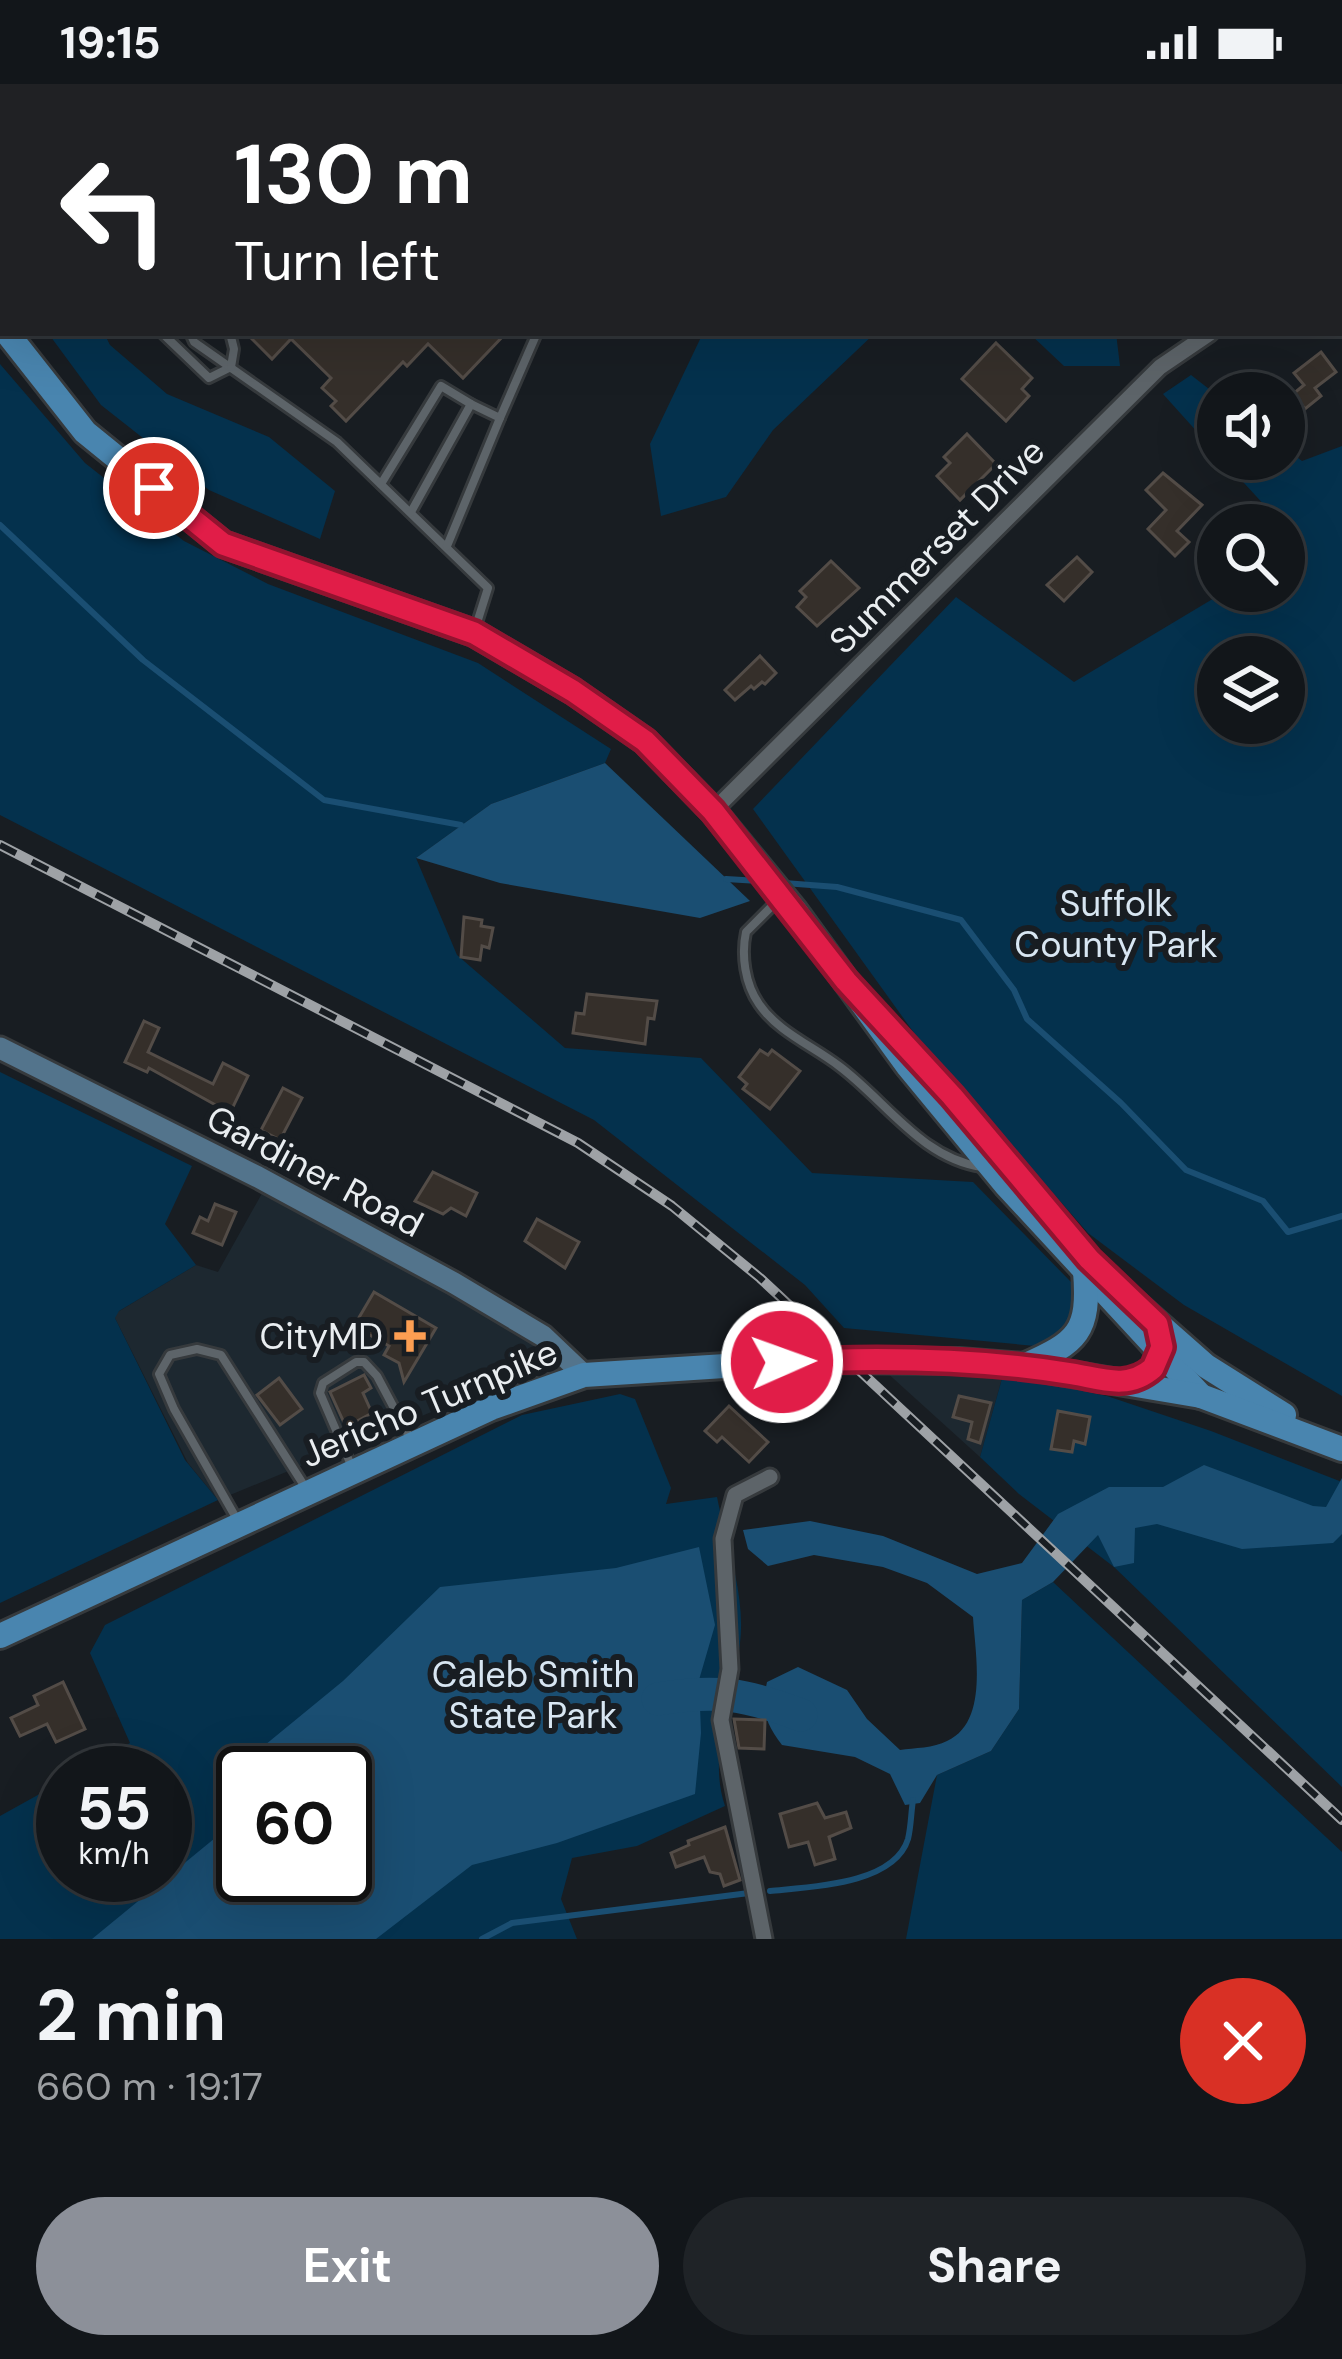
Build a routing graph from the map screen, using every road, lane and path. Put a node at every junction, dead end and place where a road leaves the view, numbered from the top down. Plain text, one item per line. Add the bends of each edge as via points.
1 (9, 336) edge
2 (165, 336) edge
3 (191, 336) edge
4 (231, 336) edge
5 (536, 336) edge
6 (1206, 336) edge
7 (231, 368) junction
8 (471, 404) junction
9 (500, 418) junction
10 (381, 484) junction
11 (411, 512) junction
12 (447, 547) junction
13 (474, 633) junction
14 (713, 811) junction
15 (789, 904) junction
16 (846, 981) junction
17 (0, 1048) edge
18 (992, 1169) junction
19 (1085, 1271) junction
20 (1157, 1324) junction
21 (1161, 1353) junction
22 (1024, 1366) junction
23 (584, 1375) junction
24 (1125, 1383) junction
25 (1201, 1396) junction
26 (414, 1444) junction
27 (1340, 1448) edge
28 (354, 1472) junction
29 (770, 1478) dead end
30 (308, 1493) junction
31 (240, 1525) junction
32 (0, 1636) edge
33 (764, 1939) edge

1 - 13 main road via 85,432 223,544
2 - 7 lane via 209,378
3 - 7 lane
4 - 7 lane
5 - 9 lane
6 - 14 street, Summerset Drive via 1160,367
7 - 10 lane via 338,442
8 - 9 lane
8 - 10 lane via 441,386
8 - 11 lane
9 - 12 lane
10 - 11 lane
11 - 12 lane
12 - 13 lane via 488,588
13 - 14 main road via 645,741
14 - 15 main road
15 - 16 main road
15 - 18 lane via 746,932 744,964 756,1000 937,1151
16 - 18 main road
16 - 20 main road via 1089,1259
17 - 23 main road, Gardiner Road via 454,1282 543,1336
18 - 19 main road
19 - 21 main road
19 - 22 main road via 1080,1331
20 - 21 main road
20 - 27 main road via 1206,1366
21 - 24 main road via 1145,1375
21 - 25 main road
22 - 23 main road, Jericho Turnpike via 820,1360
22 - 24 main road, Jericho Turnpike
23 - 26 main road, Jericho Turnpike
24 - 25 main road, Jericho Turnpike
25 - 27 main road, Jericho Turnpike
26 - 28 main road, Jericho Turnpike
26 - 28 lane via 377,1376 356,1362 320,1393
28 - 30 main road, Jericho Turnpike
29 - 33 street via 735,1496 724,1540 730,1669 721,1720
30 - 31 main road, Jericho Turnpike
30 - 31 lane via 221,1355 170,1355 160,1375
31 - 32 main road, Jericho Turnpike

